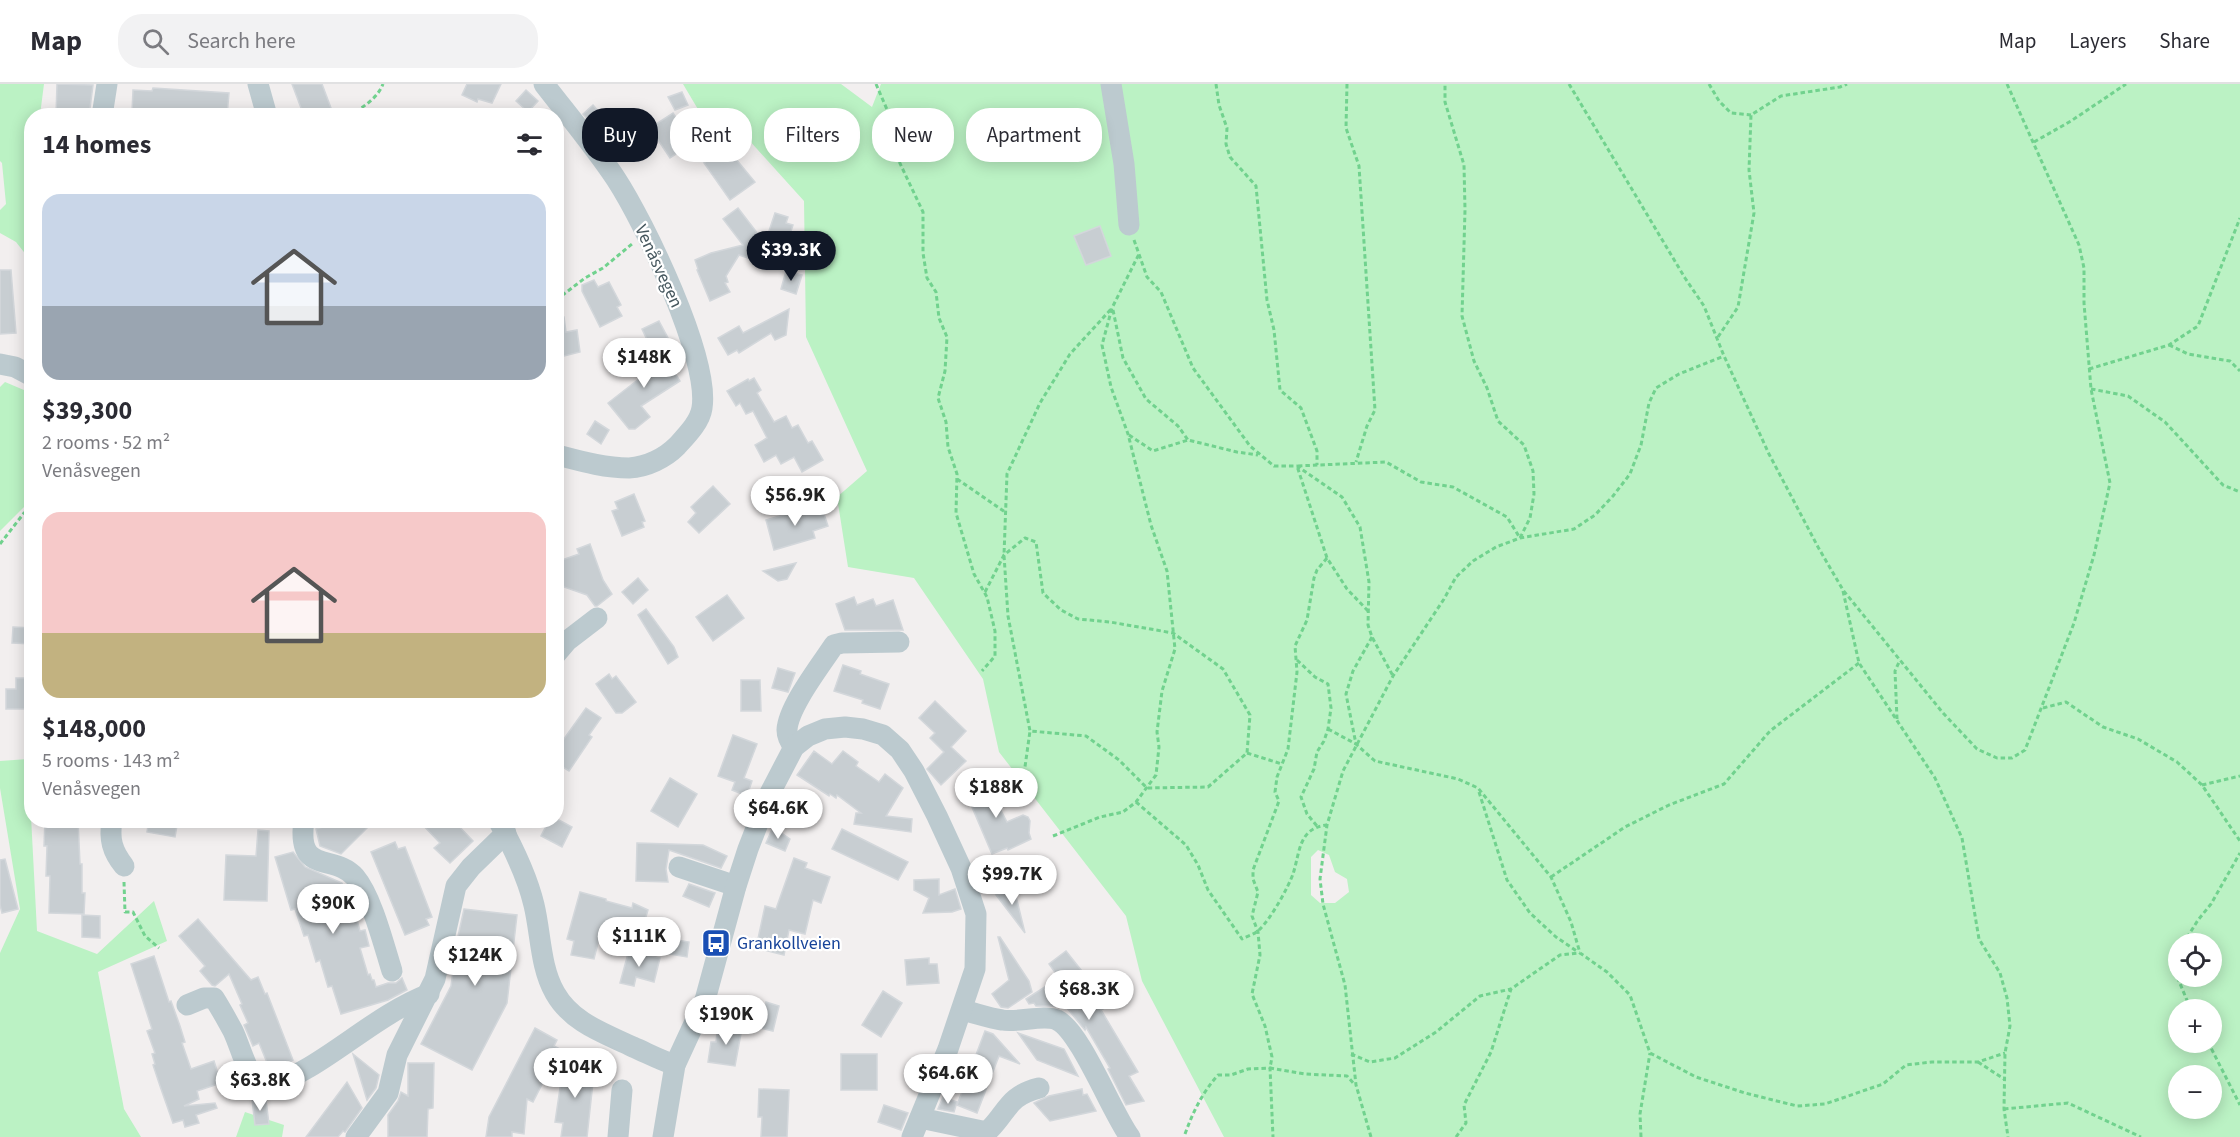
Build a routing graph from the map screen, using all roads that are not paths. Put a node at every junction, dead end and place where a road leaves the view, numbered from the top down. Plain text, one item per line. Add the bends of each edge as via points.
1 (107, 84) edge
2 (258, 84) edge
3 (544, 84) edge
4 (1111, 84) edge
5 (103, 108) edge
6 (265, 108) edge
7 (562, 108) edge
8 (564, 110) edge
9 (1129, 225) road end
10 (0, 364) edge
11 (24, 372) edge
12 (564, 458) edge
13 (597, 618) dead end
14 (899, 642) dead end
15 (564, 645) edge
16 (794, 747) junction
17 (111, 828) edge
18 (304, 828) edge
19 (501, 828) edge
20 (502, 828) edge
21 (124, 866) dead end
22 (679, 867) dead end
23 (736, 886) junction
24 (392, 971) dead end
25 (429, 994) junction
26 (187, 1005) dead end
27 (962, 1010) junction
28 (675, 1065) junction
29 (1039, 1088) dead end
30 (622, 1090) dead end
31 (916, 1127) edge
32 (357, 1137) edge
33 (618, 1137) edge
34 (663, 1137) edge
35 (1130, 1137) edge

1 - 5 street
2 - 6 street
3 - 7 street, Venåsvegen
4 - 9 street
8 - 12 street, Venåsvegen via 617,180 646,235 693,345 702,388 702,409 686,437 673,450 644,466 600,466
10 - 11 street
13 - 15 street
14 - 16 street via 834,645 789,720 788,738
16 - 23 street via 769,795
16 - 27 street via 825,729 863,729 883,735 915,771 961,868 976,914 975,969
17 - 21 street via 112,846
18 - 24 street via 307,852 316,861 354,876 366,897
19 - 25 street via 456,886
20 - 28 street via 528,883 544,963 555,993 588,1026
22 - 23 street
23 - 28 street via 705,1000
25 - 26 street via 287,1080 265,1088 248,1067 214,998
25 - 32 street via 398,1055 388,1093
27 - 31 street
27 - 35 street via 1002,1020 1059,1020 1083,1050
28 - 34 street
29 - 31 street via 1017,1097 987,1132
30 - 33 street

